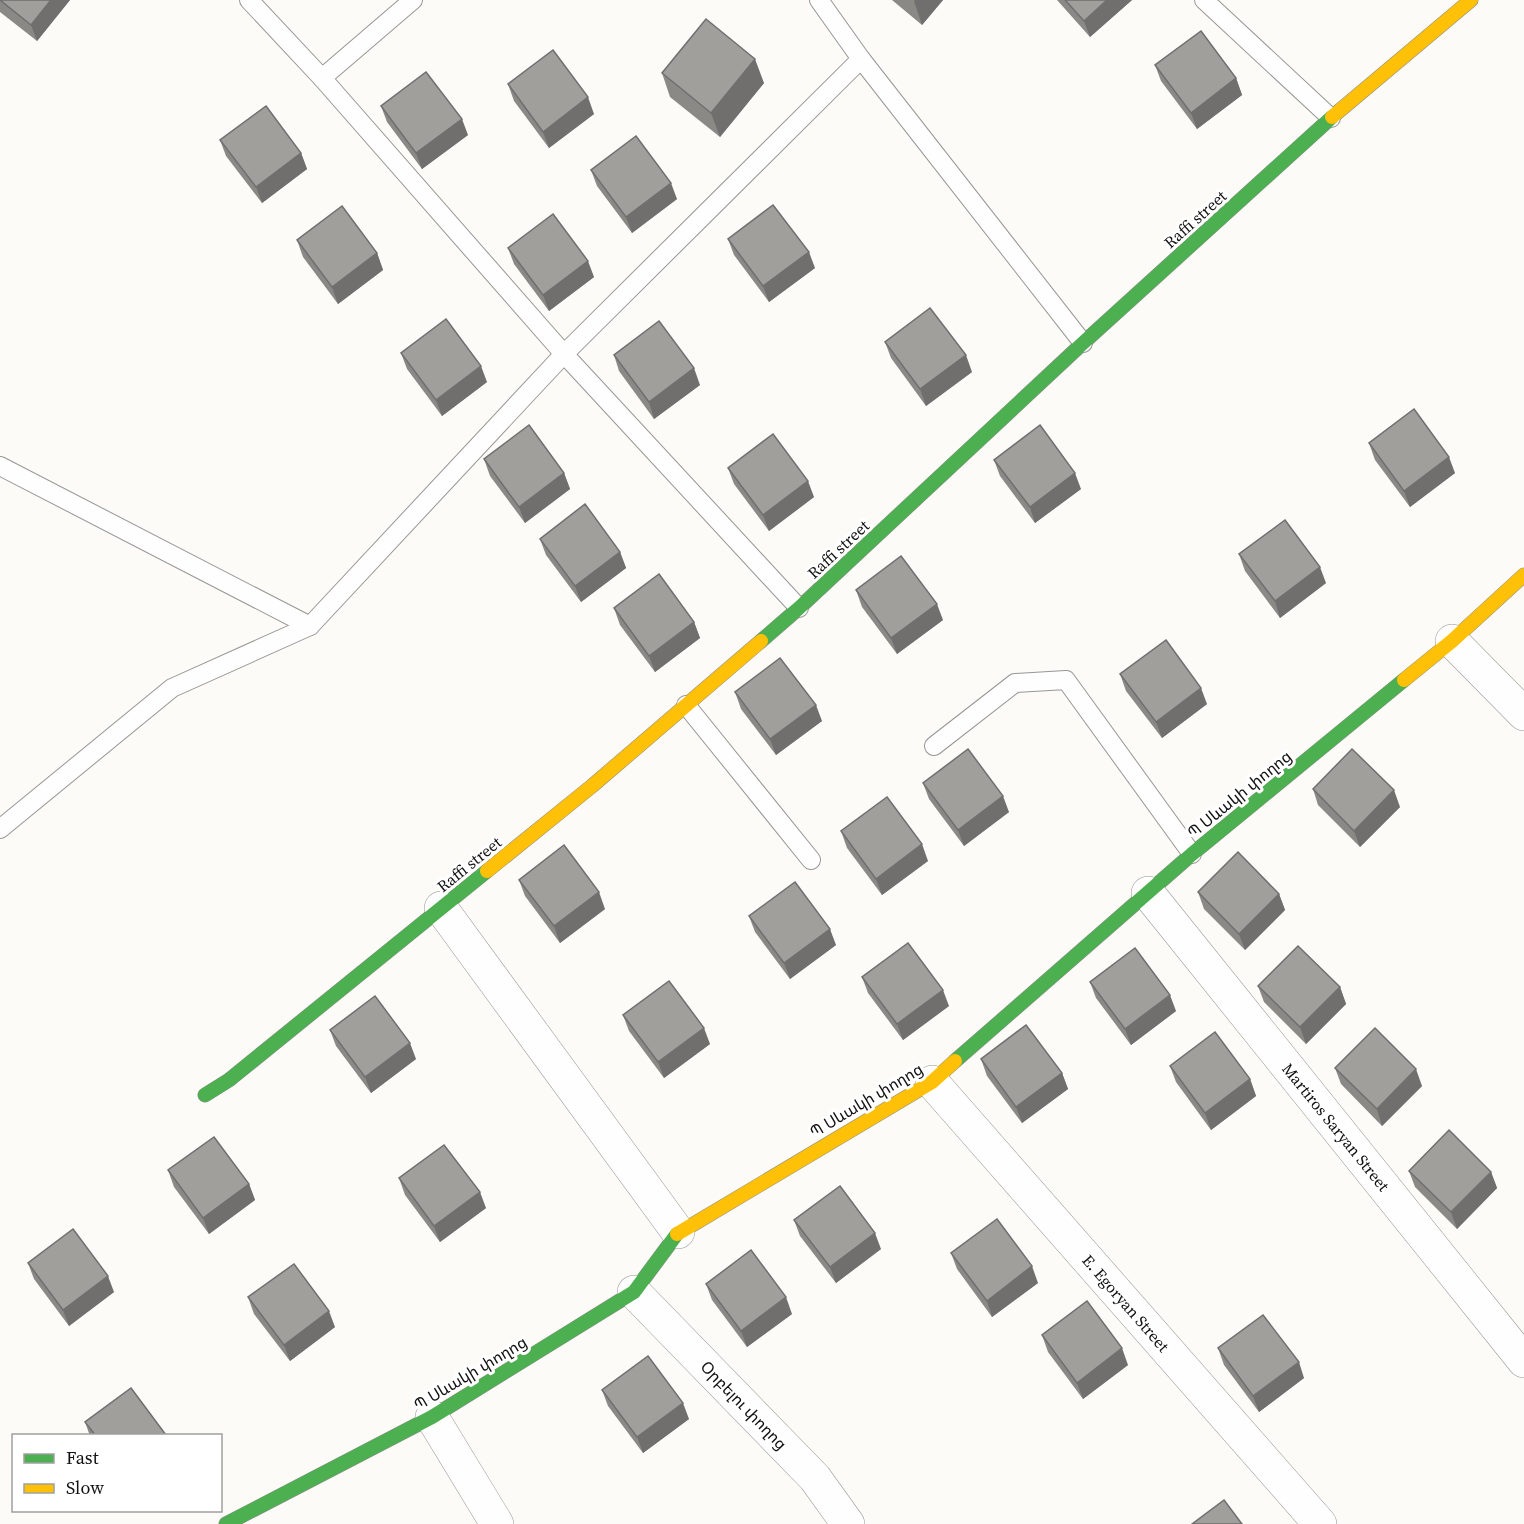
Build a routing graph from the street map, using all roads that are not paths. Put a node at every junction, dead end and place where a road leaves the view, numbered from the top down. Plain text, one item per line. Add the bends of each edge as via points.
1 (249, 0) edge
2 (413, 0) edge
3 (819, 0) edge
4 (1204, 0) edge
5 (1471, 0) edge
6 (861, 59) junction
7 (322, 78) junction
8 (1331, 118) junction
9 (1083, 343) junction
10 (564, 354) junction
11 (0, 466) edge
12 (1524, 575) edge
13 (799, 608) junction
14 (310, 626) junction
15 (1452, 642) junction
16 (686, 705) junction
17 (1524, 714) edge
18 (933, 746) dead end
19 (0, 829) edge
20 (1192, 854) junction
21 (811, 860) dead end
22 (1148, 893) junction
23 (441, 908) junction
24 (932, 1082) junction
25 (205, 1095) dead end
26 (678, 1232) junction
27 (634, 1292) junction
28 (1524, 1361) edge
29 (432, 1417) junction
30 (226, 1524) edge
31 (497, 1524) edge
32 (848, 1524) edge
33 (1320, 1524) edge

1 - 7 lane
2 - 7 lane
3 - 6 lane
4 - 8 lane
5 - 8 street, Raffi street
6 - 9 lane
6 - 10 lane
7 - 10 lane
8 - 9 street, Raffi street
9 - 13 street, Raffi street
10 - 13 lane
10 - 14 lane
11 - 14 lane
12 - 15 street, Պ Սևակի փողոց
13 - 16 street, Raffi street
14 - 19 lane via 172,687
15 - 17 street
15 - 20 street, Պ Սևակի փողոց
16 - 21 lane
16 - 23 street, Raffi street
18 - 20 lane via 1015,683 1066,680
20 - 22 street, Պ Սևակի փողոց
22 - 24 street, Պ Սևակի փողոց
22 - 28 street, Martiros Saryan Street
23 - 25 street, Raffi street via 229,1080
23 - 26 street
24 - 26 street, Պ Սևակի փողոց
24 - 33 street, E. Egoryan Street
26 - 27 street, Պ Սևակի փողոց
27 - 29 street, Պ Սևակի փողոց
27 - 32 street, Օրբելու փողոց via 815,1478
29 - 30 street, Պ Սևակի փողոց
29 - 31 street

